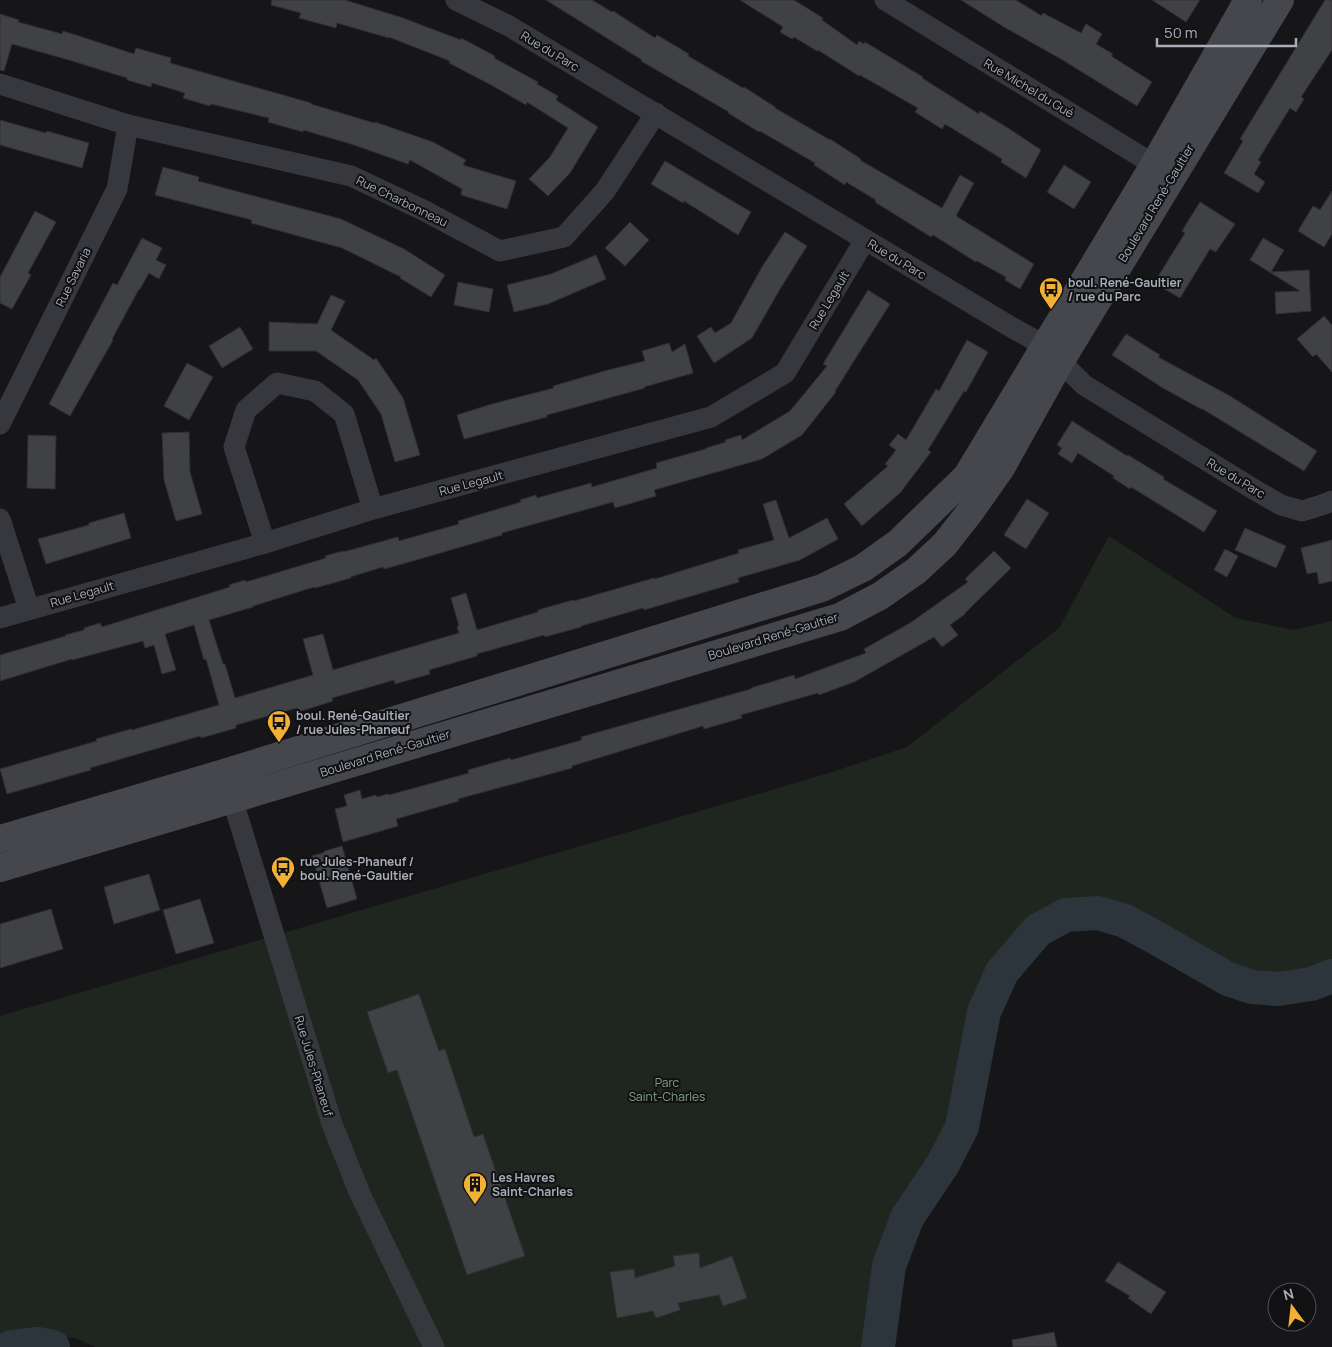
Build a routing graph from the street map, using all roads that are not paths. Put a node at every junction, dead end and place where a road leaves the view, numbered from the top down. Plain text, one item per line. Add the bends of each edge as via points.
1 (456, 0) edge
2 (885, 0) edge
3 (1248, 0) edge
4 (1280, 0) edge
5 (0, 84) edge
6 (656, 113) junction
7 (128, 125) junction
8 (1164, 171) junction
9 (865, 240) junction
10 (1052, 353) junction
11 (0, 424) edge
12 (1332, 501) edge
13 (373, 509) junction
14 (0, 519) edge
15 (265, 543) junction
16 (29, 609) junction
17 (0, 618) edge
18 (224, 773) junction
19 (232, 800) junction
20 (0, 839) edge
21 (0, 868) edge
22 (434, 1347) edge

1 - 6 street, Rue du Parc via 509,26
2 - 8 street, Rue Michel du Gué
3 - 8 street, Boulevard René-Gaultier
4 - 8 street, Boulevard René-Gaultier
5 - 7 street, Rue Charbonneau
6 - 7 street, Rue Charbonneau via 605,191 564,237 500,251 351,176
6 - 9 street, Rue du Parc
7 - 11 street, Rue Savaria via 117,189
8 - 10 street, Boulevard René-Gaultier
9 - 10 street, Rue du Parc
9 - 13 street, Rue Legault via 786,373 711,417
10 - 12 street, Rue du Parc via 1084,385 1281,505 1302,511
10 - 18 street, Boulevard René-Gaultier via 967,476 898,543 863,568 822,588
10 - 19 street, Boulevard René-Gaultier via 1001,468 970,512 945,544 916,571 880,596 840,617
13 - 15 street, Rue Legault
13 - 15 street via 344,414 315,391 277,382 246,410 234,447
14 - 16 street
15 - 16 street, Rue Legault
16 - 17 street, Rue Legault
18 - 19 street, Rue Jules-Phaneuf
18 - 20 street, Boulevard René-Gaultier
19 - 21 street, Boulevard René-Gaultier
19 - 22 street, Rue Jules-Phaneuf via 332,1124 360,1194

